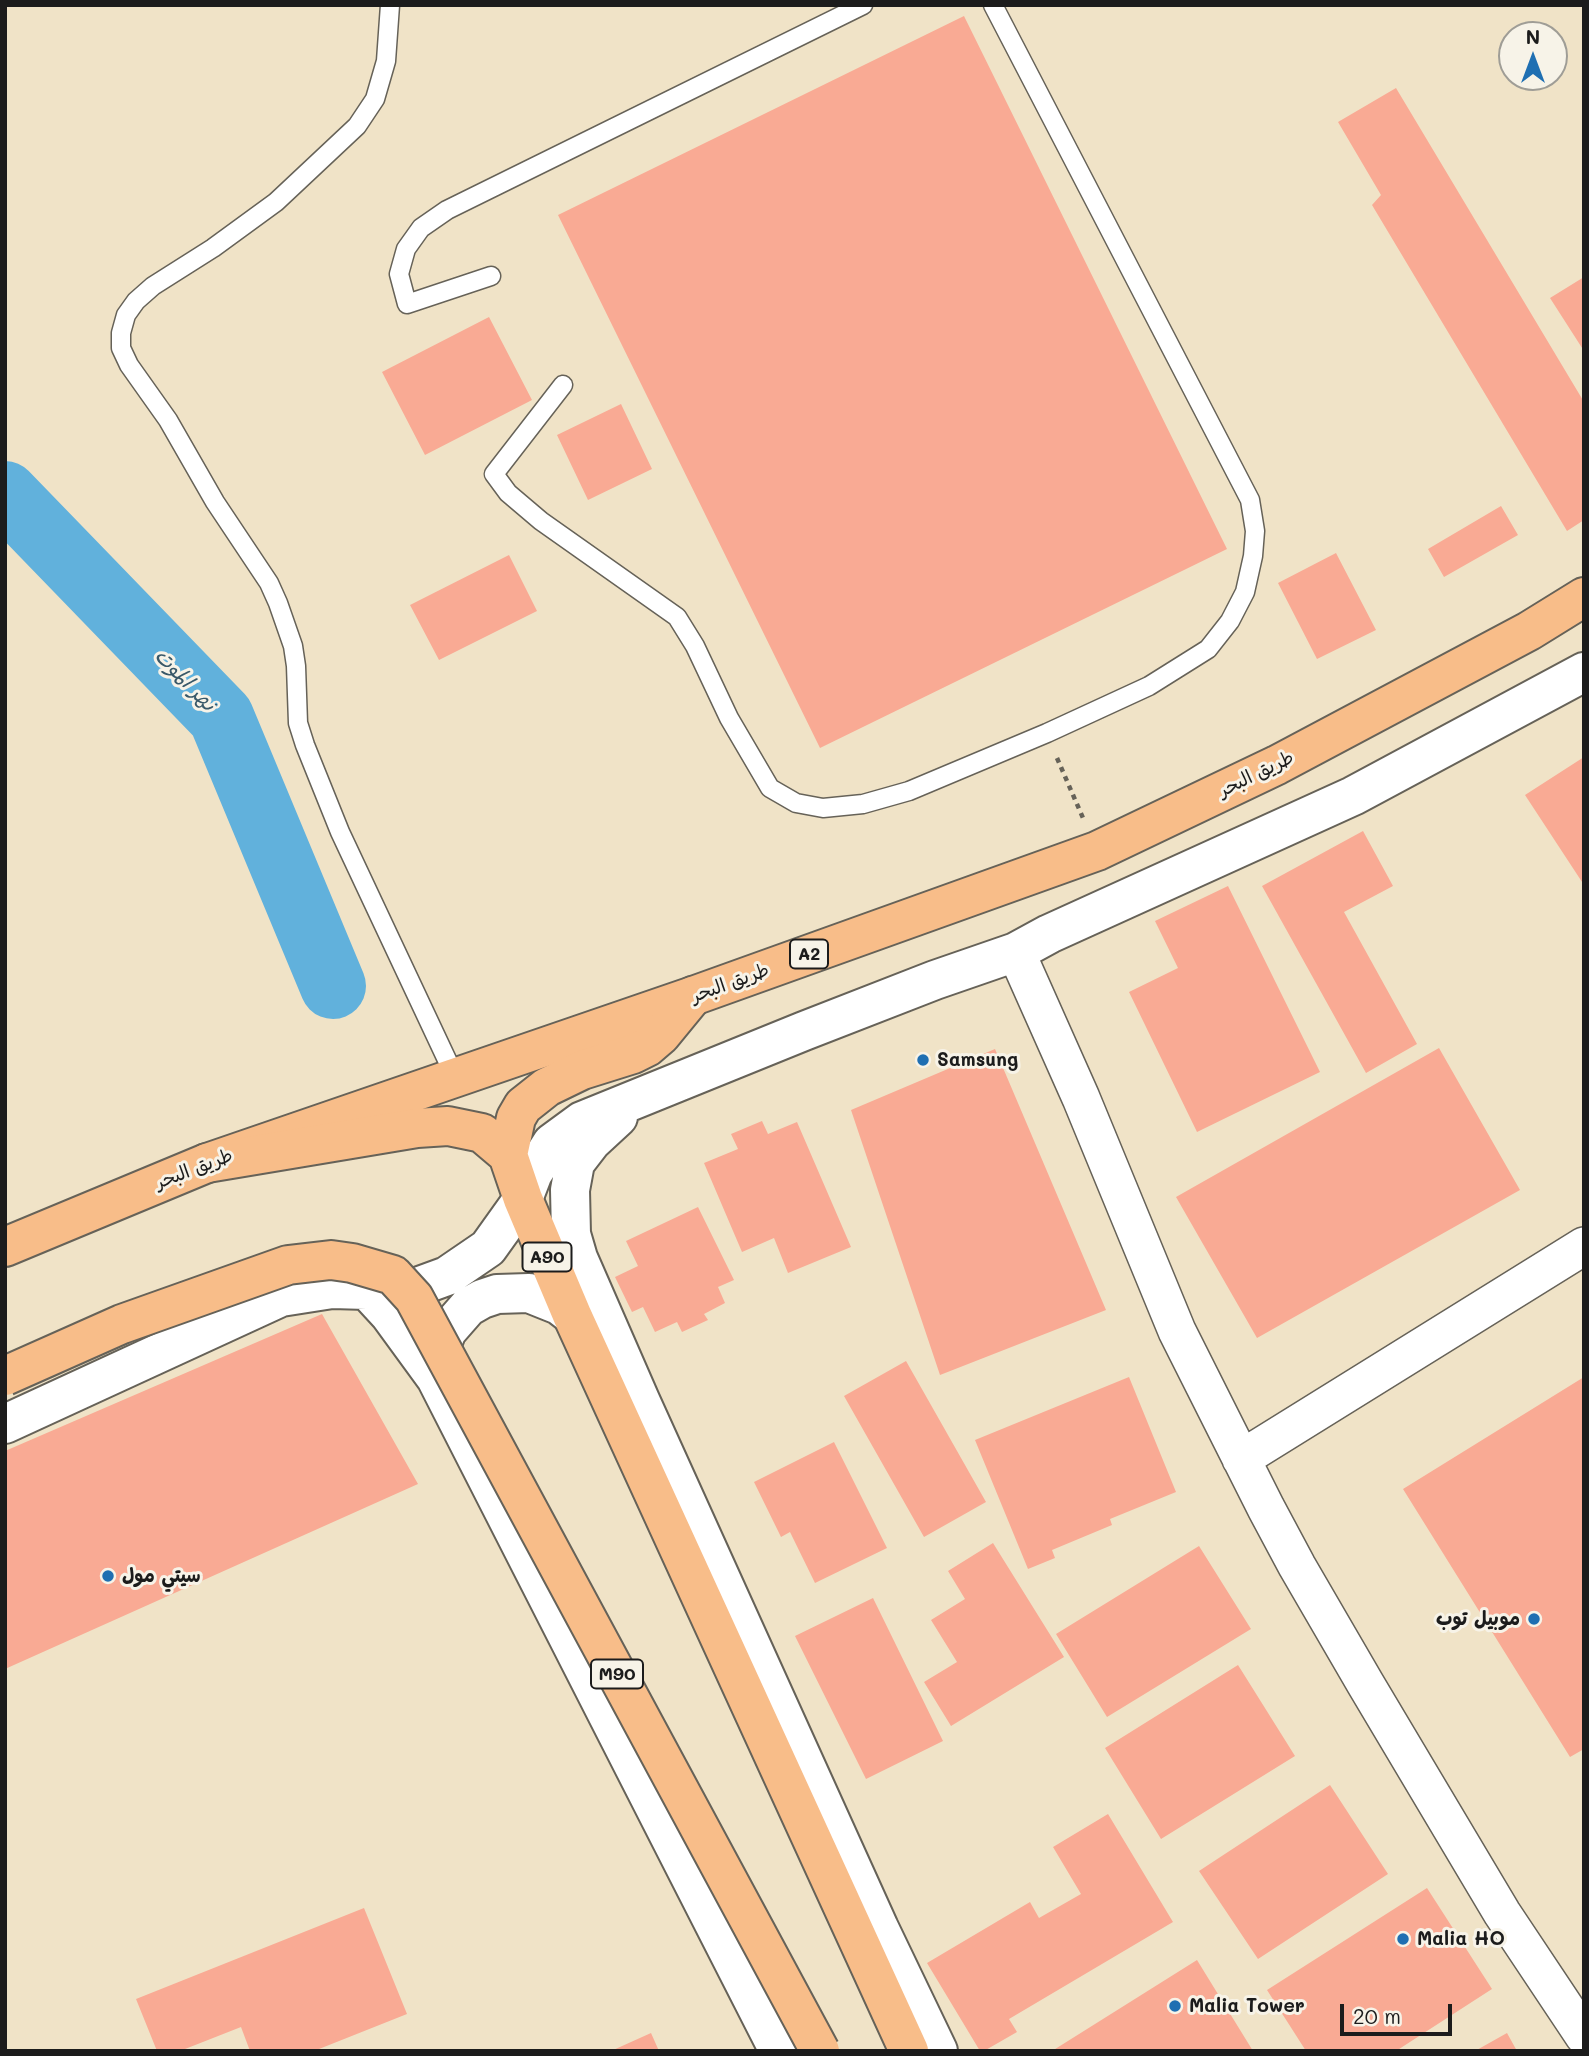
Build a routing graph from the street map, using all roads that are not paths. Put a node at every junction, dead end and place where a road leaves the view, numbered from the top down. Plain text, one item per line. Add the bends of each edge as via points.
1 (390, 5) edge
2 (863, 5) edge
3 (993, 5) edge
4 (491, 276) dead end
5 (563, 385) dead end
6 (1584, 597) edge
7 (1584, 672) edge
8 (1016, 952) junction
9 (693, 996) junction
10 (456, 1079) junction
11 (640, 1096) junction
12 (508, 1155) junction
13 (208, 1163) junction
14 (523, 1199) junction
15 (1584, 1246) edge
16 (5, 1247) edge
17 (367, 1290) junction
18 (572, 1315) junction
19 (5, 1376) edge
20 (436, 1378) junction
21 (5, 1424) edge
22 (1241, 1459) junction
23 (1584, 2036) edge
24 (779, 2051) edge
25 (820, 2051) edge
26 (909, 2051) edge
27 (938, 2051) edge

1 - 10 lane via 386,61 375,99 357,126 276,202 136,301 126,315 121,348 269,583 293,646 298,723 306,745 340,832
2 - 4 lane via 447,210 421,228 405,248 399,274 407,304
3 - 5 lane via 1250,500 1255,531 1245,592 1208,649 1149,686 909,791 863,804 823,808 796,803 770,788 677,617 541,521 508,494 494,474
6 - 9 highway, طريق البحر / A2 via 1277,765 1097,851
7 - 8 street via 1353,796
8 - 11 street
8 - 22 street via 1177,1331
9 - 10 highway, طريق البحر / A2
9 - 12 highway via 647,1047 582,1070 547,1087 523,1106
10 - 13 highway, طريق البحر / A2
11 - 14 street via 582,1121 552,1143
11 - 27 street via 575,1163 569,1190 571,1234 578,1258
12 - 13 highway via 482,1133 448,1125
12 - 14 highway, A90
13 - 16 highway, طريق البحر / A2
14 - 17 street via 488,1248 447,1276 405,1291
14 - 18 highway, A90
15 - 22 street
17 - 20 street
17 - 21 street via 332,1289 281,1297
18 - 20 street via 529,1293 482,1299 468,1307 447,1331
18 - 26 highway
19 - 25 highway, M90, bridge via 122,1324 288,1265 331,1260 393,1275 414,1298
20 - 24 street
22 - 23 street via 1365,1683 1502,1913

